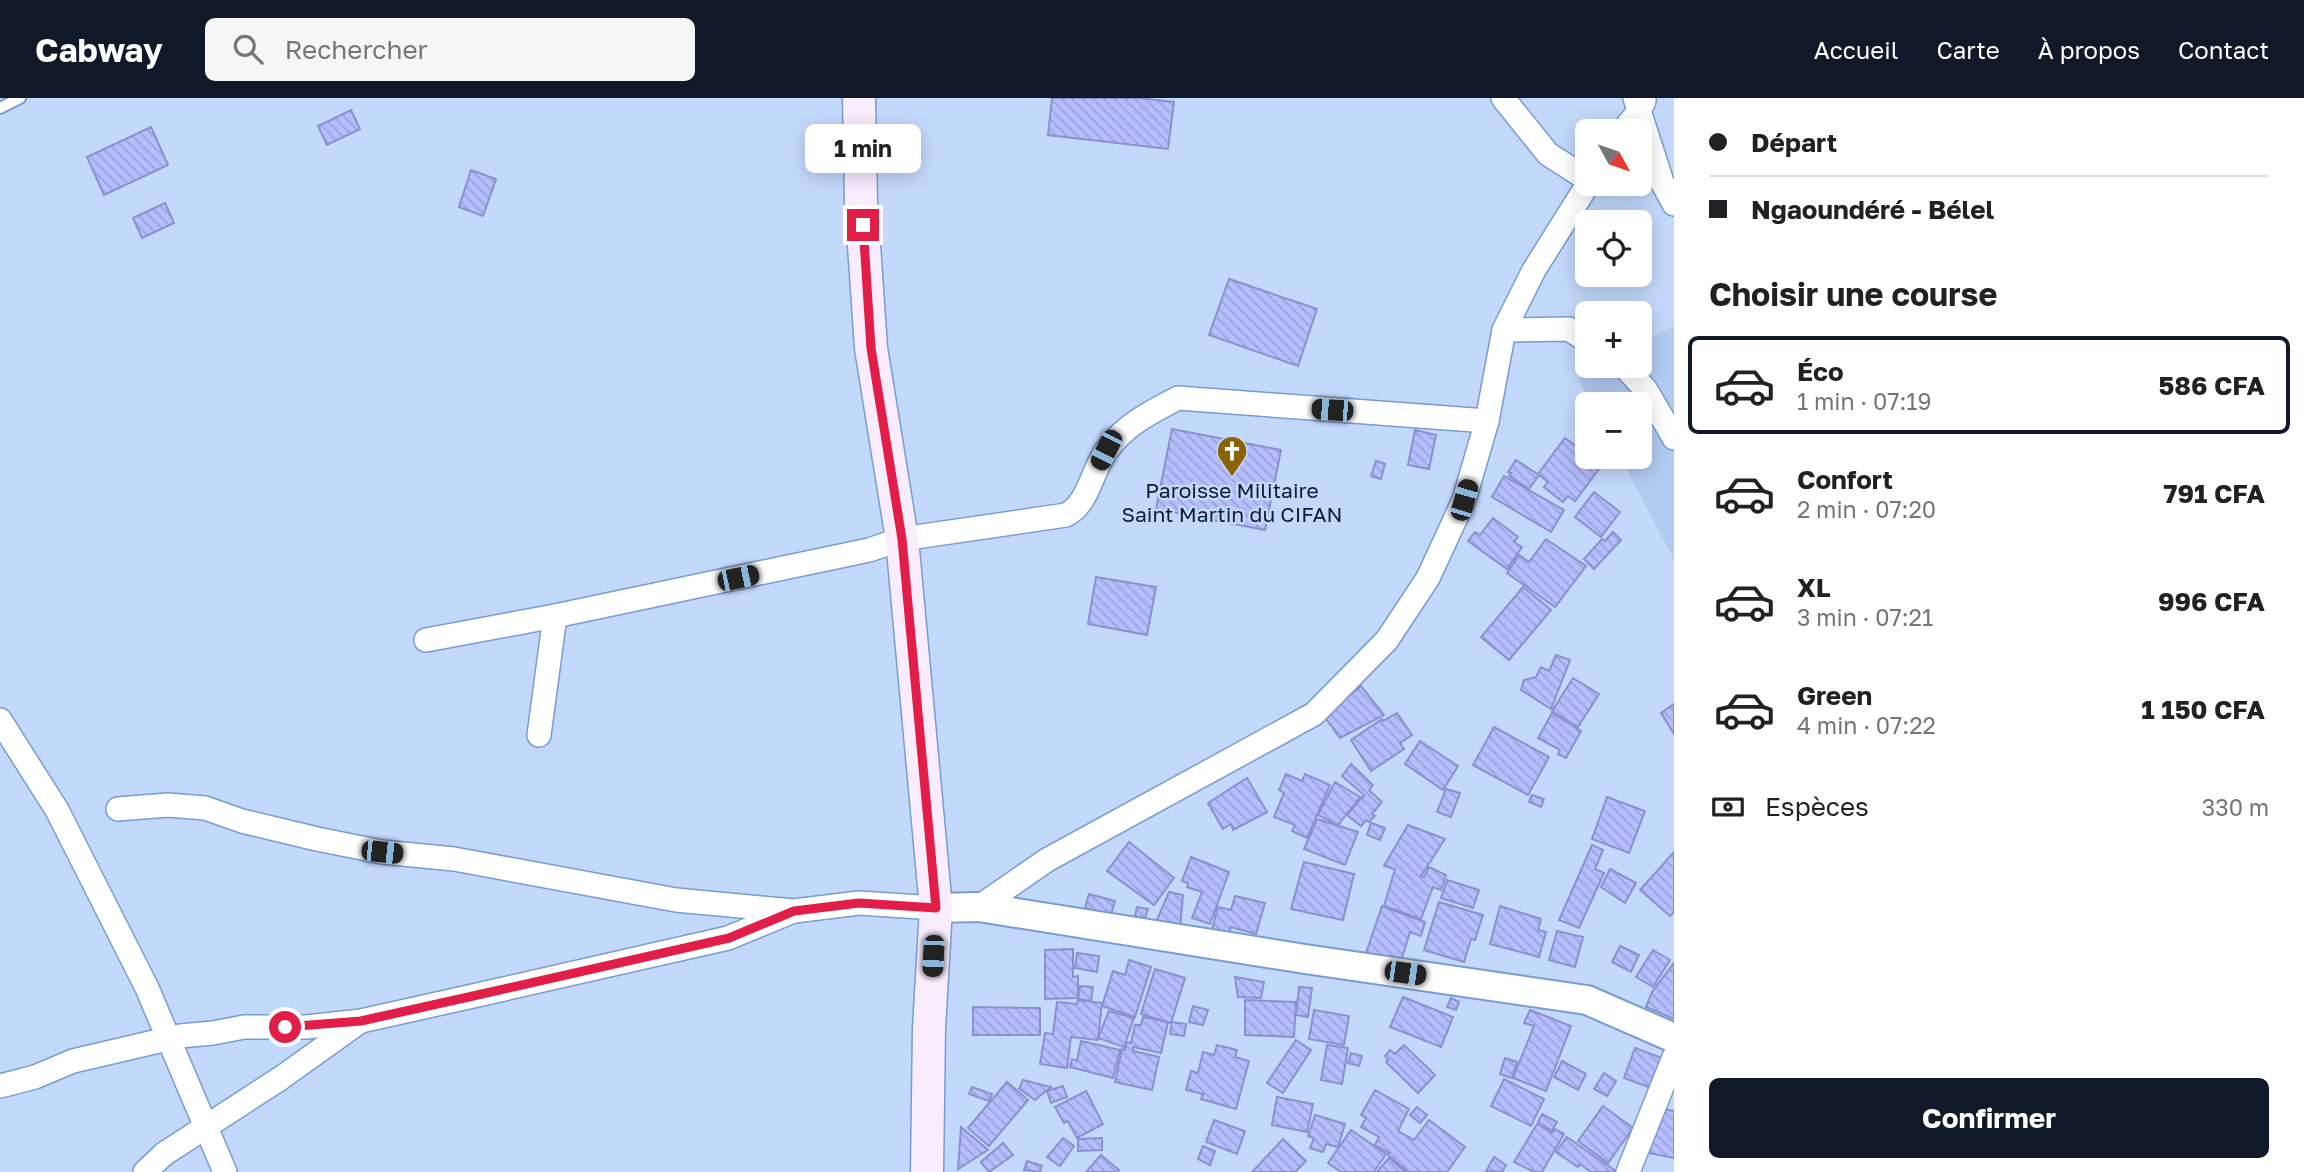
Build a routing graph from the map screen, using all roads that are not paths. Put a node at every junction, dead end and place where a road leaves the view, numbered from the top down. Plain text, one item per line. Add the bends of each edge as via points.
1 (20, 98) edge
2 (859, 98) edge
3 (1503, 98) edge
4 (1640, 102) edge
5 (0, 108) edge
6 (1629, 119) edge
7 (1575, 172) edge
8 (1579, 196) edge
9 (1674, 204) edge
10 (1504, 330) junction
11 (1575, 333) edge
12 (1635, 378) edge
13 (1486, 421) junction
14 (1674, 438) edge
15 (902, 539) junction
16 (555, 616) junction
17 (426, 640) dead end
18 (0, 720) edge
19 (539, 735) dead end
20 (118, 809) dead end
21 (979, 907) junction
22 (936, 908) junction
23 (794, 911) junction
24 (361, 1021) junction
25 (1674, 1038) edge
26 (169, 1039) junction
27 (1674, 1057) edge
28 (0, 1086) edge
29 (206, 1126) junction
30 (145, 1172) edge
31 (225, 1172) edge
32 (927, 1172) edge
33 (1628, 1172) edge

1 - 5 lane
2 - 15 main road via 871,348
3 - 7 street via 1548,154
4 - 6 street
4 - 9 street via 1662,182
8 - 10 street
10 - 11 street via 1569,329
10 - 13 street
12 - 14 street
13 - 15 street via 1178,398 1139,418 1106,450 1072,512
13 - 21 street via 1464,500 1428,578 1387,640 1314,714 1047,860
15 - 16 street via 869,550
15 - 22 main road
16 - 17 street
16 - 19 street
18 - 26 street via 57,810
20 - 23 street via 205,808 382,852 454,859 676,900
21 - 22 street
21 - 25 street via 1587,1000
22 - 23 street via 859,903
22 - 32 main road
23 - 24 street via 729,938
24 - 26 street via 244,1027
24 - 29 street
26 - 28 street via 73,1061
26 - 29 street
27 - 33 street
29 - 30 street
29 - 31 street

